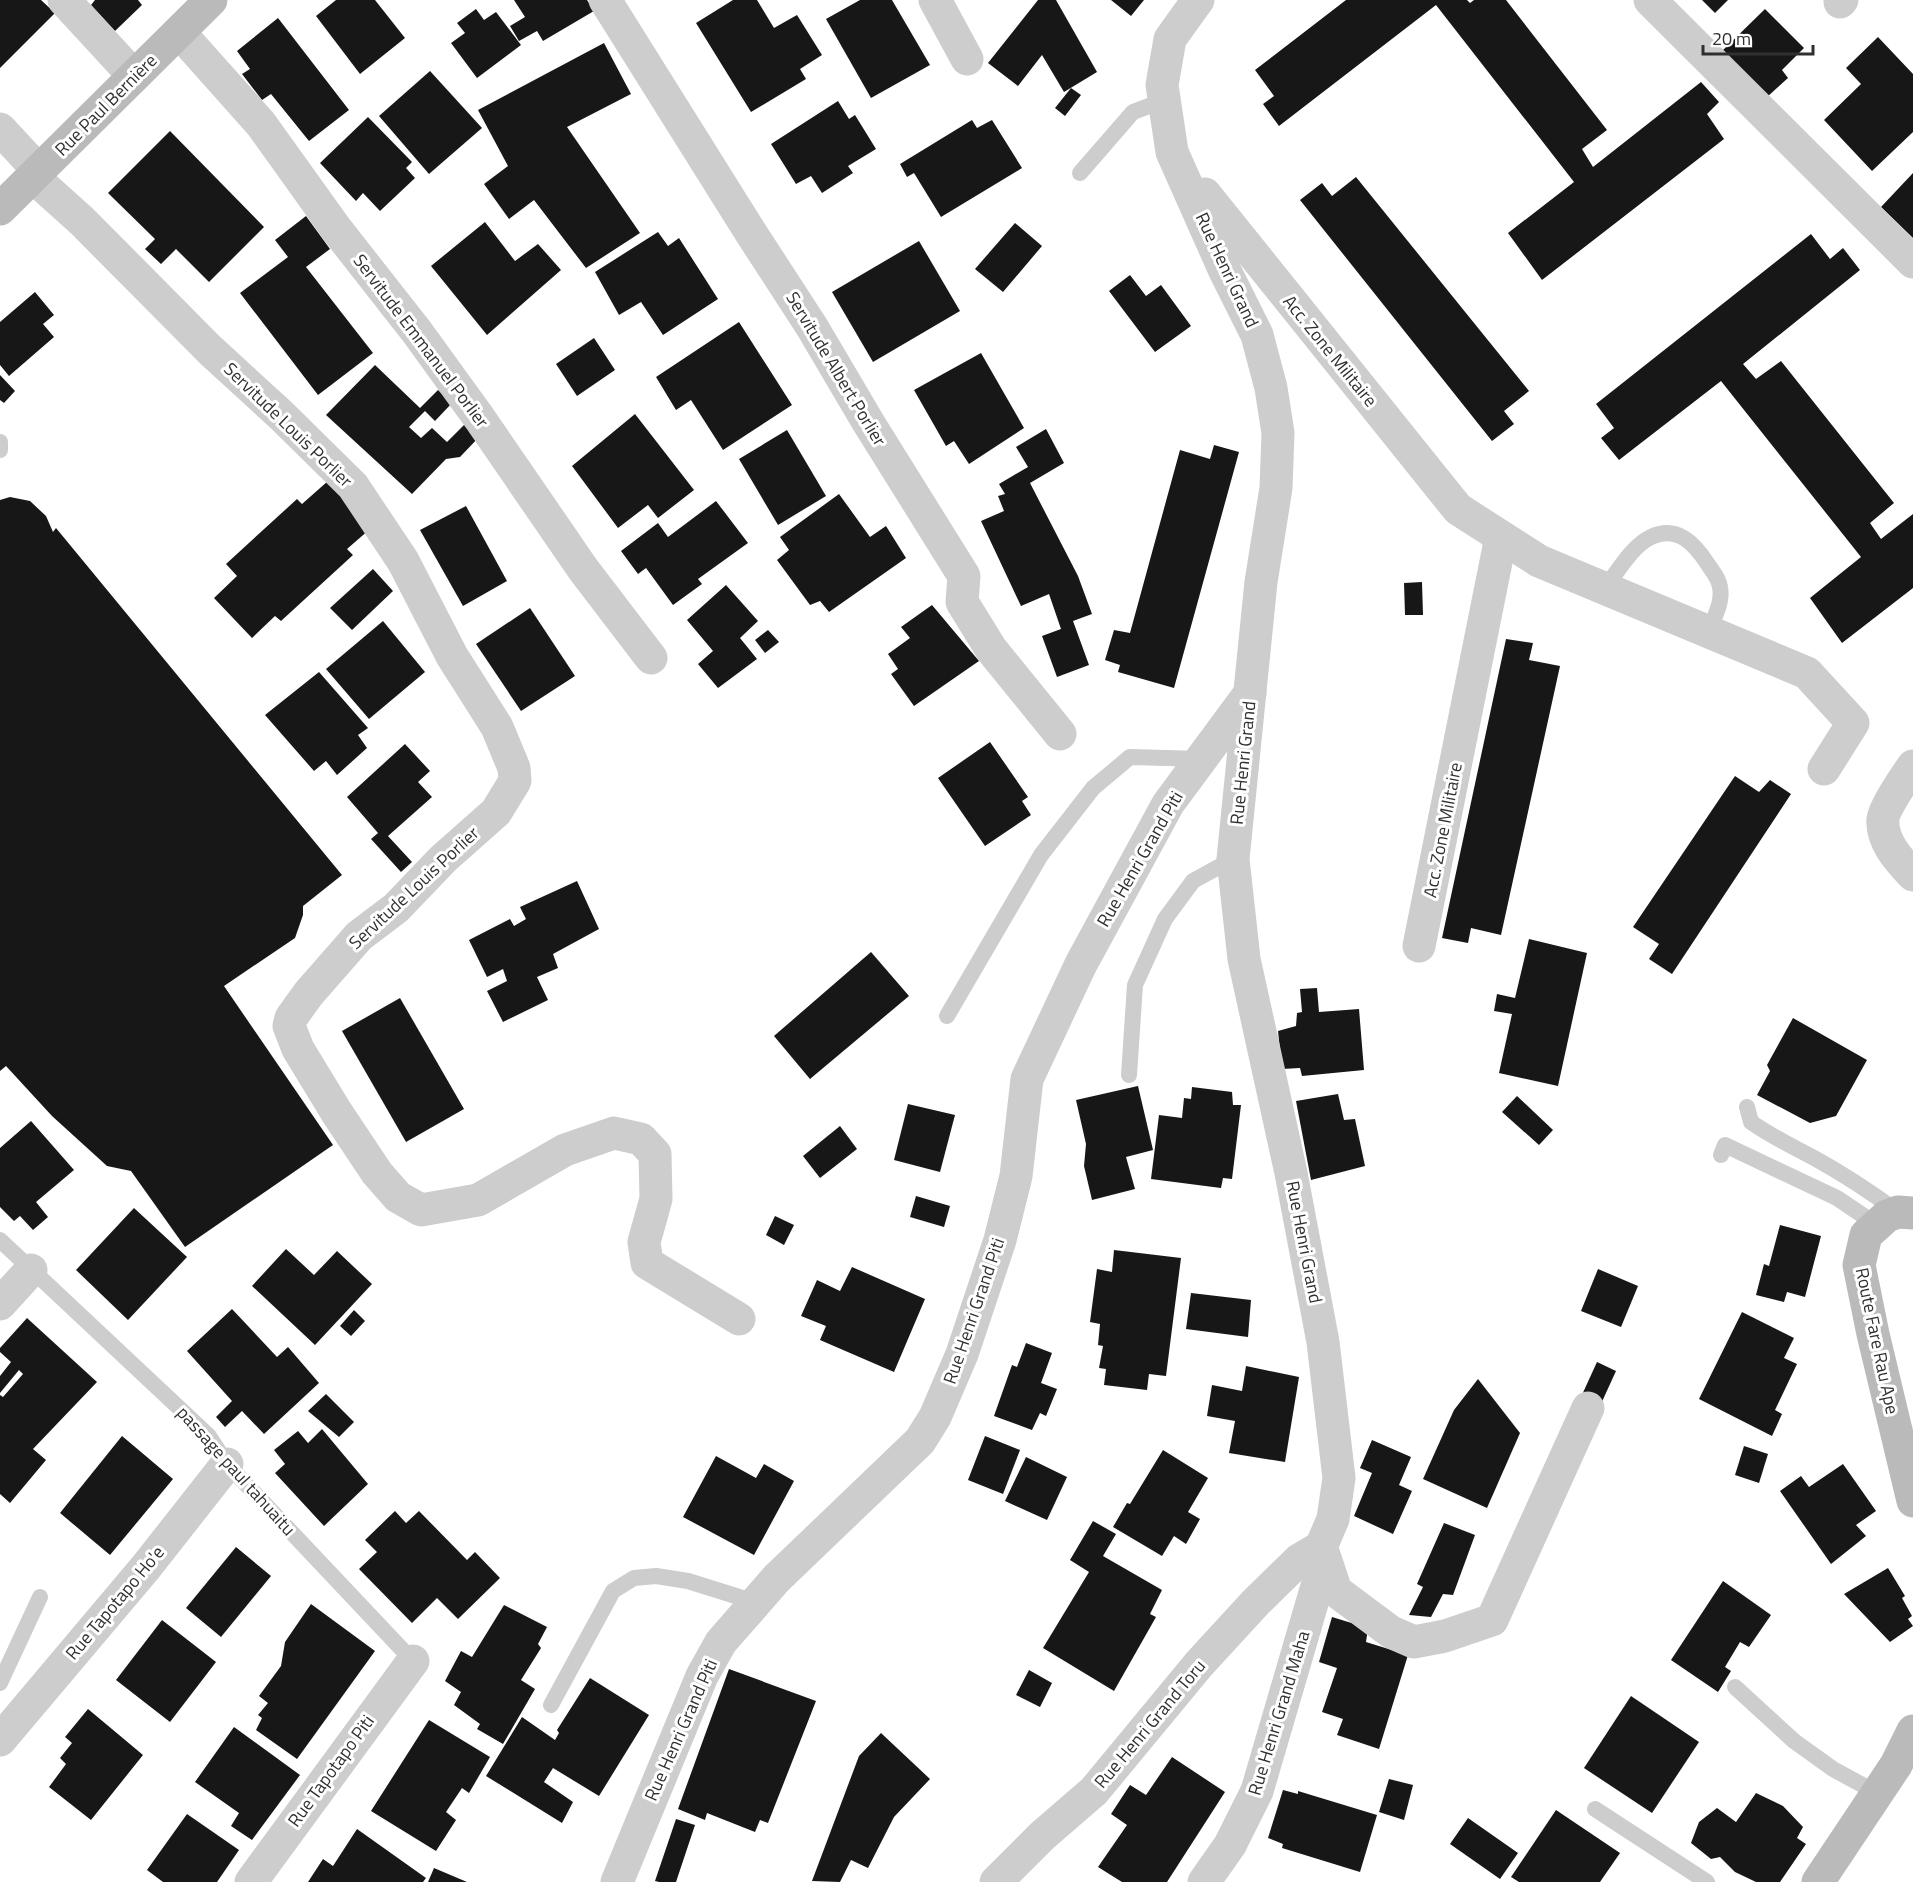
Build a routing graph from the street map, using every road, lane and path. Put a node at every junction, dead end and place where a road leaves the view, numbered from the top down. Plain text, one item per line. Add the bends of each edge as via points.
1 (64, 0) edge
2 (211, 0) edge
3 (605, 0) edge
4 (935, 0) edge
5 (1198, 0) edge
6 (1650, 0) edge
7 (179, 32) junction
8 (967, 59) dead end
9 (134, 76) junction
10 (1165, 100) junction
11 (0, 129) edge
12 (1172, 152) junction
13 (1080, 173) dead end
14 (36, 174) junction
15 (0, 209) edge
16 (1913, 262) edge
17 (0, 442) edge
18 (0, 450) edge
19 (1501, 537) junction
20 (1605, 588) junction
21 (1708, 631) junction
22 (651, 658) dead end
23 (1251, 692) junction
24 (1060, 734) dead end
25 (1201, 759) junction
26 (1913, 766) edge
27 (1824, 769) dead end
28 (1233, 859) junction
29 (1913, 875) edge
30 (1419, 946) dead end
31 (947, 1016) dead end
32 (1130, 1075) dead end
33 (1747, 1107) dead end
34 (1721, 1155) dead end
35 (1896, 1217) edge
36 (0, 1240) edge
37 (31, 1270) junction
38 (0, 1304) edge
39 (739, 1319) dead end
40 (1588, 1408) dead end
41 (228, 1464) junction
42 (1913, 1501) edge
43 (1314, 1559) junction
44 (40, 1597) dead end
45 (755, 1602) junction
46 (413, 1661) joint
47 (0, 1683) edge
48 (1735, 1687) dead end
49 (551, 1705) dead end
50 (1913, 1731) edge
51 (0, 1740) edge
52 (1877, 1793) junction
53 (1595, 1809) dead end
54 (251, 1882) edge
55 (616, 1882) edge
56 (996, 1882) edge
57 (1204, 1882) edge
58 (1707, 1882) edge
59 (1818, 1882) edge

1 - 9 street
2 - 7 main road, Rue Paul Bernière
3 - 24 street, Servitude Albert Porlier via 964,576 962,602 991,649
4 - 8 street
5 - 10 street, Rue Henri Grand via 1170,39 1162,85
6 - 16 street
7 - 9 main road, Rue Paul Bernière
7 - 22 street, Servitude Emmanuel Porlier via 261,124 417,332 583,569
9 - 14 main road, Rue Paul Bernière
10 - 12 street, Rue Henri Grand
10 - 13 lane via 1133,112
11 - 14 street
12 - 19 street, Acc. Zone Militaire via 1458,509
12 - 23 street, Rue Henri Grand via 1257,334 1278,434 1276,489 1261,582
14 - 15 main road, Rue Paul Bernière
14 - 39 street, Servitude Louis Porlier via 210,350 353,486 403,561 452,656 497,727 514,768 515,781 496,812 396,908 359,936 291,1017 289,1026 298,1049 326,1095 377,1173 398,1197 421,1210 478,1200 565,1150 614,1133 641,1139 654,1154 656,1199 644,1242 647,1263
17 - 18 lane
19 - 20 street, Acc. Zone Militaire via 1539,561
19 - 30 street, Acc. Zone Militaire
20 - 21 street, Acc. Zone Militaire
20 - 21 lane via 1646,540 1661,534 1679,535 1694,544 1718,579 1719,606
21 - 27 street, Acc. Zone Militaire via 1807,673 1853,723
23 - 25 street, Rue Henri Grand Piti
23 - 28 street, Rue Henri Grand
25 - 31 lane via 1130,757 1094,788 1041,855
25 - 45 street, Rue Henri Grand Piti via 1168,804 1081,964 1027,1079 1016,1176 1000,1240 962,1354 934,1417 920,1441
26 - 29 street via 1883,817 1894,854
28 - 32 lane via 1193,881 1165,919 1136,985
28 - 43 street, Rue Henri Grand via 1244,959 1323,1342 1340,1478 1333,1519
33 - 35 lane via 1751,1122 1852,1180
34 - 35 lane via 1725,1145 1837,1198
35 - 42 main road, Route Fare Rau Ape via 1866,1235 1859,1265
36 - 37 lane, passage paul tahuaitu
37 - 38 street
37 - 41 lane, passage paul tahuaitu via 209,1436
40 - 43 street via 1492,1620 1414,1642 1391,1632 1336,1591
41 - 46 lane, passage paul tahuaitu
41 - 51 street, Rue Tapotapo Ho'e
43 - 56 street, Rue Henri Grand Toru via 1256,1602 1198,1664 1094,1791
43 - 57 street, Rue Henri Grand Maha via 1289,1685 1257,1791 1230,1845
44 - 47 lane
45 - 49 lane via 688,1581 656,1576 634,1578 613,1591
45 - 55 street, Rue Henri Grand Piti via 721,1642 702,1676
46 - 54 street, Rue Tapotapo Piti
48 - 52 lane via 1794,1741 1833,1769
50 - 52 main road
52 - 59 main road
53 - 58 lane

